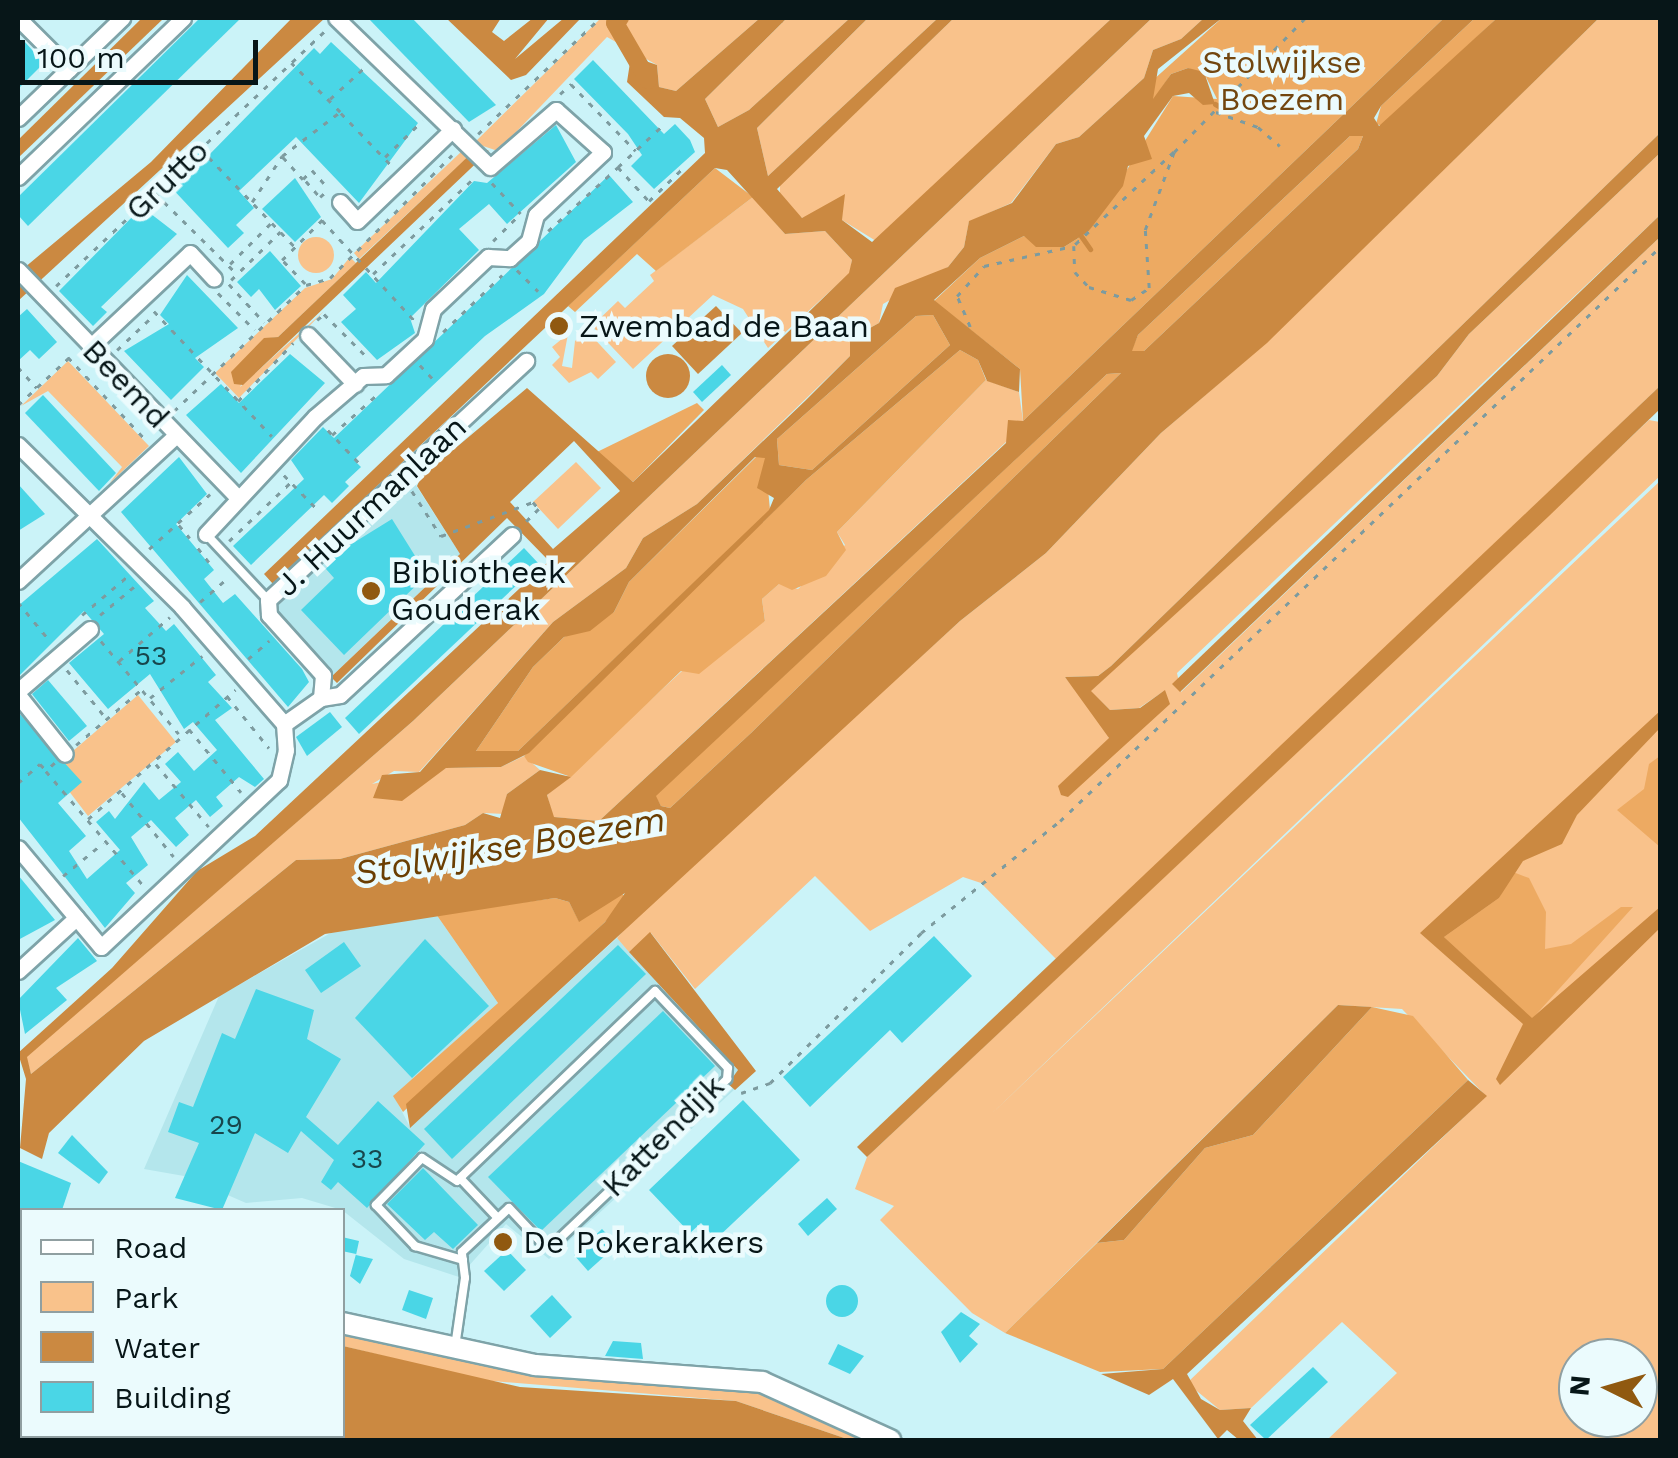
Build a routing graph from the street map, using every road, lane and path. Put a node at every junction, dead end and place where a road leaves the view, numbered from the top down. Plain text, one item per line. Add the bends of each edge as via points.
1 (122, 18) edge
2 (183, 18) edge
3 (337, 18) edge
4 (600, 18) edge
5 (1305, 18) edge
6 (19, 22) edge
7 (377, 56) junction
8 (291, 62) junction
9 (68, 69) junction
10 (328, 101) junction
11 (1216, 108) junction
12 (433, 110) junction
13 (556, 110) junction
14 (340, 112) junction
15 (18, 118) edge
16 (663, 125) dead end
17 (453, 129) junction
18 (466, 143) junction
19 (1280, 146) dead end
20 (200, 148) junction
21 (636, 151) junction
22 (603, 152) junction
23 (1174, 152) junction
24 (282, 156) junction
25 (384, 158) junction
26 (483, 167) junction
27 (618, 168) junction
28 (682, 169) dead end
29 (18, 177) edge
30 (402, 178) junction
31 (304, 179) junction
32 (329, 189) junction
33 (154, 192) junction
34 (252, 202) junction
35 (340, 202) joint
36 (528, 214) junction
37 (272, 223) junction
38 (280, 232) junction
39 (533, 234) junction
40 (340, 239) junction
41 (300, 242) junction
42 (334, 245) dead end
43 (1074, 246) junction
44 (1660, 246) edge
45 (295, 247) junction
46 (305, 247) dead end
47 (350, 252) junction
48 (485, 260) junction
49 (228, 265) junction
50 (512, 265) dead end
51 (18, 270) edge
52 (366, 270) dead end
53 (237, 274) junction
54 (308, 276) dead end
55 (372, 276) dead end
56 (221, 281) junction
57 (304, 284) junction
58 (538, 291) dead end
59 (40, 294) junction
60 (141, 298) junction
61 (247, 304) junction
62 (156, 313) junction
63 (237, 313) junction
64 (266, 323) junction
65 (970, 327) dead end
66 (256, 331) junction
67 (308, 335) dead end
68 (88, 345) junction
69 (409, 354) junction
70 (68, 357) junction
71 (526, 361) dead end
72 (105, 362) junction
73 (18, 368) edge
74 (213, 374) junction
75 (386, 375) junction
76 (436, 382) dead end
77 (355, 384) junction
78 (37, 388) junction
79 (18, 405) edge
80 (316, 418) junction
81 (162, 422) junction
82 (176, 435) junction
83 (332, 435) junction
84 (18, 445) edge
85 (158, 453) junction
86 (277, 454) junction
87 (362, 465) dead end
88 (403, 476) junction
89 (222, 482) junction
90 (291, 482) junction
91 (236, 496) junction
92 (318, 510) dead end
93 (91, 516) junction
94 (206, 534) joint
95 (512, 535) joint
96 (221, 549) junction
97 (144, 564) junction
98 (240, 568) junction
99 (18, 582) edge
100 (268, 600) junction
101 (18, 602) edge
102 (185, 610) junction
103 (85, 623) junction
104 (65, 629) dead end
105 (282, 629) junction
106 (215, 646) junction
107 (56, 650) junction
108 (118, 662) junction
109 (240, 675) junction
110 (142, 689) junction
111 (18, 693) edge
112 (227, 696) junction
113 (321, 698) junction
114 (149, 699) junction
115 (107, 719) junction
116 (284, 724) junction
117 (188, 729) junction
118 (180, 735) junction
119 (66, 754) junction
120 (155, 762) junction
121 (286, 768) junction
122 (46, 771) junction
123 (18, 783) edge
124 (121, 792) junction
125 (252, 804) junction
126 (87, 820) junction
127 (216, 835) junction
128 (105, 841) junction
129 (18, 848) edge
130 (181, 866) junction
131 (50, 887) junction
132 (154, 898) junction
133 (76, 918) junction
134 (18, 971) edge
135 (741, 1093) dead end
136 (460, 1178) junction
137 (498, 1218) junction
138 (463, 1260) junction
139 (345, 1324) edge
140 (455, 1352) junction
141 (890, 1440) edge

1 - 9 street
2 - 29 street
3 - 7 street
3 - 8 path, Grutto
4 - 18 path
5 - 11 path
6 - 9 street
7 - 10 path
7 - 12 street
8 - 10 path
8 - 20 path, Grutto
9 - 15 street
10 - 14 path
11 - 19 path via 1258,127
11 - 23 path
12 - 17 street
12 - 25 path
13 - 21 path via 571,84
13 - 22 street
13 - 26 street
14 - 24 path
14 - 25 path
16 - 21 path
17 - 18 street
17 - 30 street
18 - 26 street
18 - 47 path
20 - 33 path, Grutto
20 - 34 path
21 - 27 path
22 - 27 path
22 - 36 street
23 - 43 path
23 - 43 path via 1145,230 1149,288 1131,300 1088,287 1075,272
24 - 31 path
24 - 34 path
25 - 30 path
26 - 36 path
26 - 55 path
27 - 28 path via 649,200
27 - 39 path via 539,240
30 - 35 street via 356,221
31 - 32 path via 320,197
31 - 32 path via 312,170
32 - 35 path
33 - 49 path
33 - 59 path, Grutto
34 - 37 path
36 - 39 street
36 - 48 path via 480,252
37 - 38 path
37 - 49 path
38 - 45 path
38 - 53 path
39 - 48 street via 510,258
40 - 41 path via 322,220
40 - 42 path
40 - 47 path
41 - 45 path
41 - 46 path
43 - 65 path via 1058,256 1022,254 984,266 957,296
44 - 135 path via 1060,822 921,933 770,1083
45 - 57 path via 282,260
47 - 52 path
47 - 57 path via 330,278
48 - 69 street via 433,310 428,333
49 - 53 path
49 - 56 path
50 - 58 path
51 - 59 street, Beemd
53 - 56 path
54 - 57 path
56 - 60 street via 190,253
56 - 61 path
56 - 63 path
57 - 64 path
59 - 68 street, Beemd
60 - 62 path
60 - 68 street
61 - 63 path
61 - 64 path
62 - 72 path
62 - 74 path
63 - 66 path
64 - 66 path
66 - 74 path
67 - 77 street
68 - 70 path
68 - 72 street, Beemd
69 - 75 street
69 - 76 path
70 - 78 path
70 - 85 path
71 - 88 street, J. Huurmanlaan
72 - 81 street, Beemd
73 - 78 path
74 - 81 path
74 - 86 path
75 - 77 street
75 - 83 path via 391,382
77 - 80 street
78 - 79 path
80 - 83 path
80 - 86 street
81 - 82 street, Beemd
82 - 85 street
82 - 89 street, Beemd
83 - 87 path
84 - 93 street
85 - 93 street
86 - 90 path
86 - 91 street
88 - 95 path via 446,534 533,502 539,510
88 - 100 street, J. Huurmanlaan
89 - 91 street, Beemd
89 - 97 path
90 - 92 path
90 - 96 path
91 - 94 street
93 - 97 street
93 - 99 street
94 - 96 lane
95 - 113 street via 340,695
96 - 98 lane
97 - 102 street
97 - 103 path
97 - 103 path
98 - 100 lane
98 - 102 path
100 - 105 street, J. Huurmanlaan via 268,615
101 - 107 path
102 - 106 street
102 - 108 path
103 - 107 street
103 - 108 path
104 - 107 path
105 - 109 path
105 - 113 street, J. Huurmanlaan via 322,675
106 - 109 street
106 - 114 path
107 - 111 street
107 - 115 path
108 - 110 path
109 - 112 path
109 - 116 street
110 - 114 path
110 - 115 path
111 - 119 street
112 - 117 path
112 - 121 path
113 - 116 street
114 - 118 path
115 - 119 path
116 - 121 street
117 - 118 path
117 - 125 path
118 - 120 path
119 - 122 path
120 - 124 path
120 - 127 path
121 - 125 street
122 - 123 path via 40,764
122 - 126 path
124 - 126 path
124 - 130 path
125 - 127 street
126 - 128 path
127 - 130 street
128 - 131 path
128 - 132 path
129 - 131 street
130 - 132 street
131 - 133 street
132 - 133 street via 101,946
133 - 134 street
136 - 137 lane, Kattendijk
136 - 137 lane, Kattendijk via 655,991 728,1068 727,1079 554,1243 542,1244 509,1208
136 - 138 lane, Kattendijk via 422,1158 376,1206 415,1246
137 - 138 lane
138 - 140 lane
139 - 140 street
140 - 141 street via 762,1382

